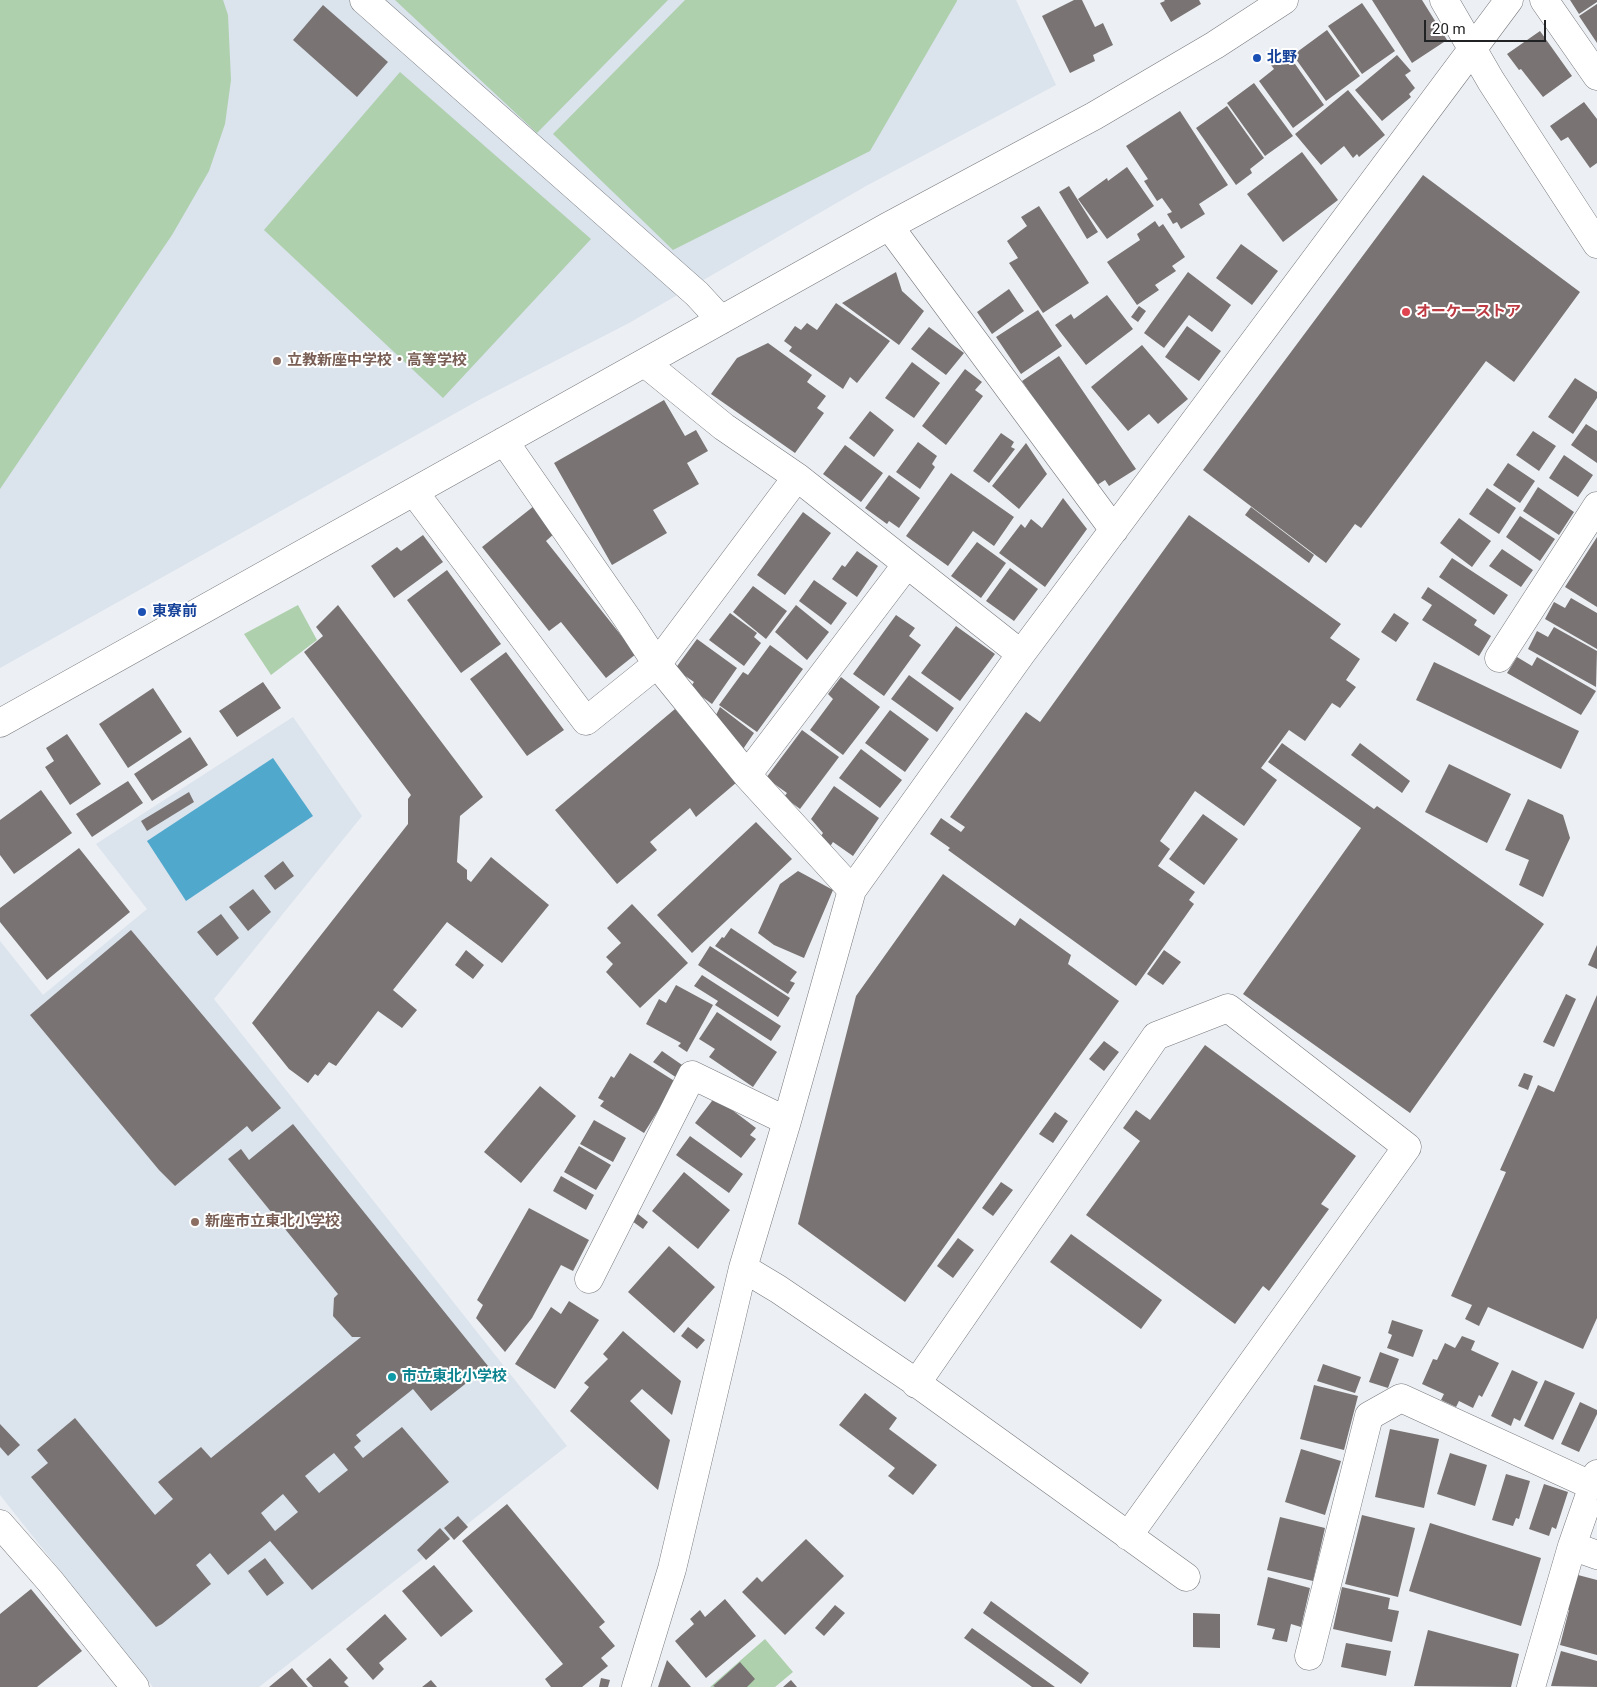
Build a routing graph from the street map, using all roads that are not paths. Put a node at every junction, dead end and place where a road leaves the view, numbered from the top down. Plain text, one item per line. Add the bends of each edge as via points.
1 (364, 0) edge
2 (1284, 0) edge
3 (1444, 0) edge
4 (1509, 0) edge
5 (1544, 0) edge
6 (1473, 49) junction
7 (1597, 76) edge
8 (889, 226) junction
9 (1597, 244) edge
10 (721, 320) junction
11 (645, 363) junction
12 (504, 441) junction
13 (798, 477) junction
14 (414, 492) junction
15 (1597, 506) edge
16 (1114, 530) junction
17 (907, 564) junction
18 (1021, 654) junction
19 (1499, 658) dead end
20 (657, 664) junction
21 (0, 723) edge
22 (747, 775) junction
23 (852, 890) junction
24 (787, 1121) junction
25 (743, 1268) junction
26 (589, 1279) dead end
27 (916, 1384) junction
28 (1595, 1480) edge
29 (0, 1524) edge
30 (1128, 1536) junction
31 (1572, 1546) junction
32 (1597, 1555) edge
33 (1186, 1577) dead end
34 (1309, 1656) dead end
35 (135, 1687) edge
36 (636, 1687) edge
37 (1531, 1687) edge

1 - 10 street via 697,294
2 - 8 street via 1094,116
3 - 6 street
4 - 6 street
5 - 7 street
6 - 9 street
6 - 16 street
8 - 10 street
8 - 16 street
10 - 11 street
11 - 12 street
11 - 13 street via 724,427
12 - 14 street
12 - 20 street
13 - 17 street
13 - 20 street
14 - 20 street via 586,721
14 - 21 street
15 - 19 street
16 - 18 street
17 - 18 street
17 - 22 street
18 - 23 street
20 - 22 street
22 - 23 street
23 - 24 street
24 - 25 street
24 - 26 street via 692,1075
25 - 27 street
25 - 36 street via 672,1569
27 - 30 street
27 - 30 street via 1156,1036 1228,1008 1407,1147
28 - 31 street
28 - 34 street via 1401,1398 1369,1416
29 - 35 street
30 - 33 street
31 - 32 street
31 - 37 street

